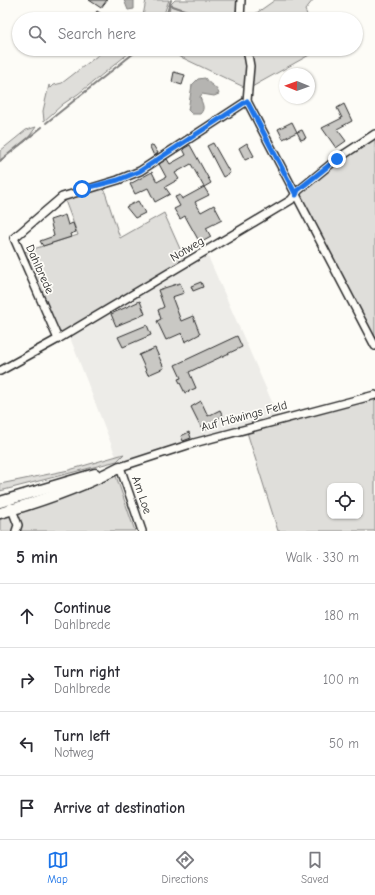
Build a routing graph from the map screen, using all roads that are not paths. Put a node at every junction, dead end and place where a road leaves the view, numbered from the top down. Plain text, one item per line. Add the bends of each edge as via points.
1 (240, 0) edge
2 (240, 12) edge
3 (248, 56) edge
4 (247, 101) junction
5 (375, 134) edge
6 (296, 195) junction
7 (58, 339) junction
8 (375, 346) edge
9 (0, 371) edge
10 (375, 395) edge
11 (120, 467) junction
12 (4, 501) edge
13 (12, 510) junction
14 (0, 513) edge
15 (16, 531) edge
16 (142, 531) edge

1 - 2 street
3 - 4 street via 250,66
4 - 6 street
4 - 7 street, Dahlbrede via 140,171 62,197 14,238
5 - 6 street, Notweg via 337,159 298,190
6 - 7 street, Notweg
6 - 8 street
7 - 9 street, Notweg
10 - 11 street, Auf Höwings Feld via 194,443
11 - 12 main road, Auf Höwings Feld
11 - 13 main road, Auf Höwings Feld via 89,483
11 - 16 street, Am Loe
12 - 13 street
13 - 14 main road, Auf Höwings Feld
13 - 15 street via 18,525

